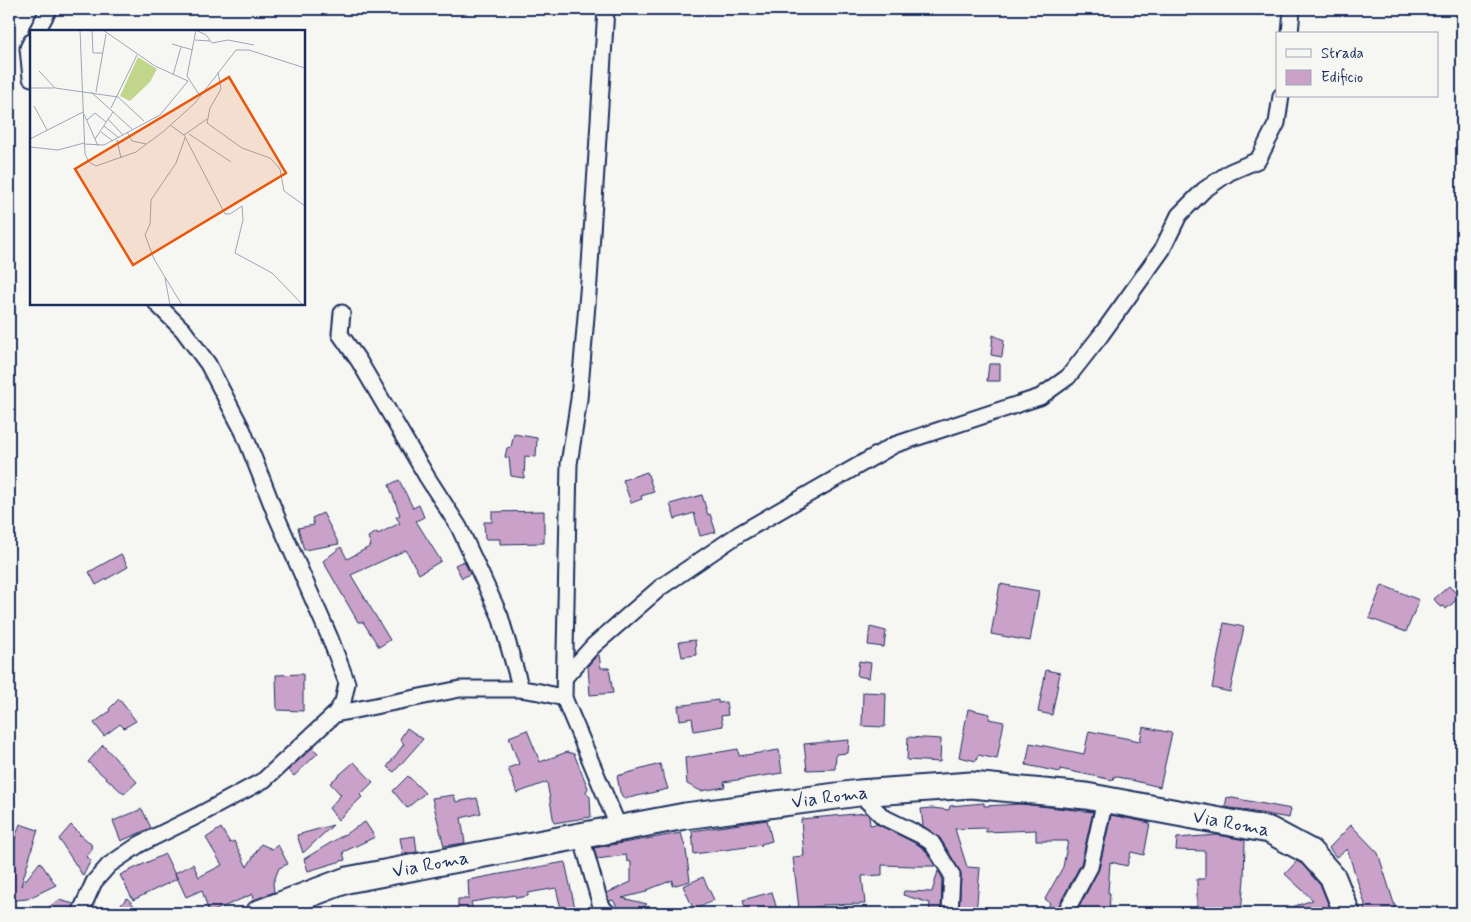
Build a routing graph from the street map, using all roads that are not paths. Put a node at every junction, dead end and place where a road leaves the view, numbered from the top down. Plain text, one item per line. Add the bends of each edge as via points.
1 (50, 9) edge
2 (606, 9) edge
3 (1292, 9) edge
4 (38, 30) edge
5 (1290, 32) edge
6 (30, 44) edge
7 (30, 68) edge
8 (1281, 98) edge
9 (157, 305) edge
10 (342, 313) dead end
11 (565, 677) junction
12 (521, 688) junction
13 (564, 698) junction
14 (335, 714) junction
15 (859, 793) junction
16 (1105, 800) junction
17 (619, 828) junction
18 (580, 836) junction
19 (273, 911) edge
20 (80, 913) edge
21 (608, 913) edge
22 (950, 913) edge
23 (1065, 913) edge
24 (1347, 913) edge

1 - 4 street
2 - 11 street via 589,281 579,399 569,464
3 - 5 street
6 - 7 street
8 - 11 street via 1277,123 1258,160 1230,172 1204,190 1179,216 1162,250 1068,377 1040,397 894,445 739,534 660,587 593,646
9 - 14 street via 183,330 208,364 243,430 347,683 343,702
10 - 12 street via 340,334 459,528 500,616
11 - 13 street
12 - 13 street
12 - 14 street via 460,689
13 - 17 street
14 - 20 street via 264,780 140,844 109,864 94,882
15 - 16 main road, Via Roma via 971,785
15 - 17 main road, Via Roma
15 - 22 street via 883,817 932,843 952,875
16 - 23 street via 1090,867
16 - 24 main road, Via Roma via 1269,830 1310,852 1333,878
17 - 18 main road, Via Roma
18 - 19 main road, Via Roma via 347,880
18 - 21 street via 601,906

